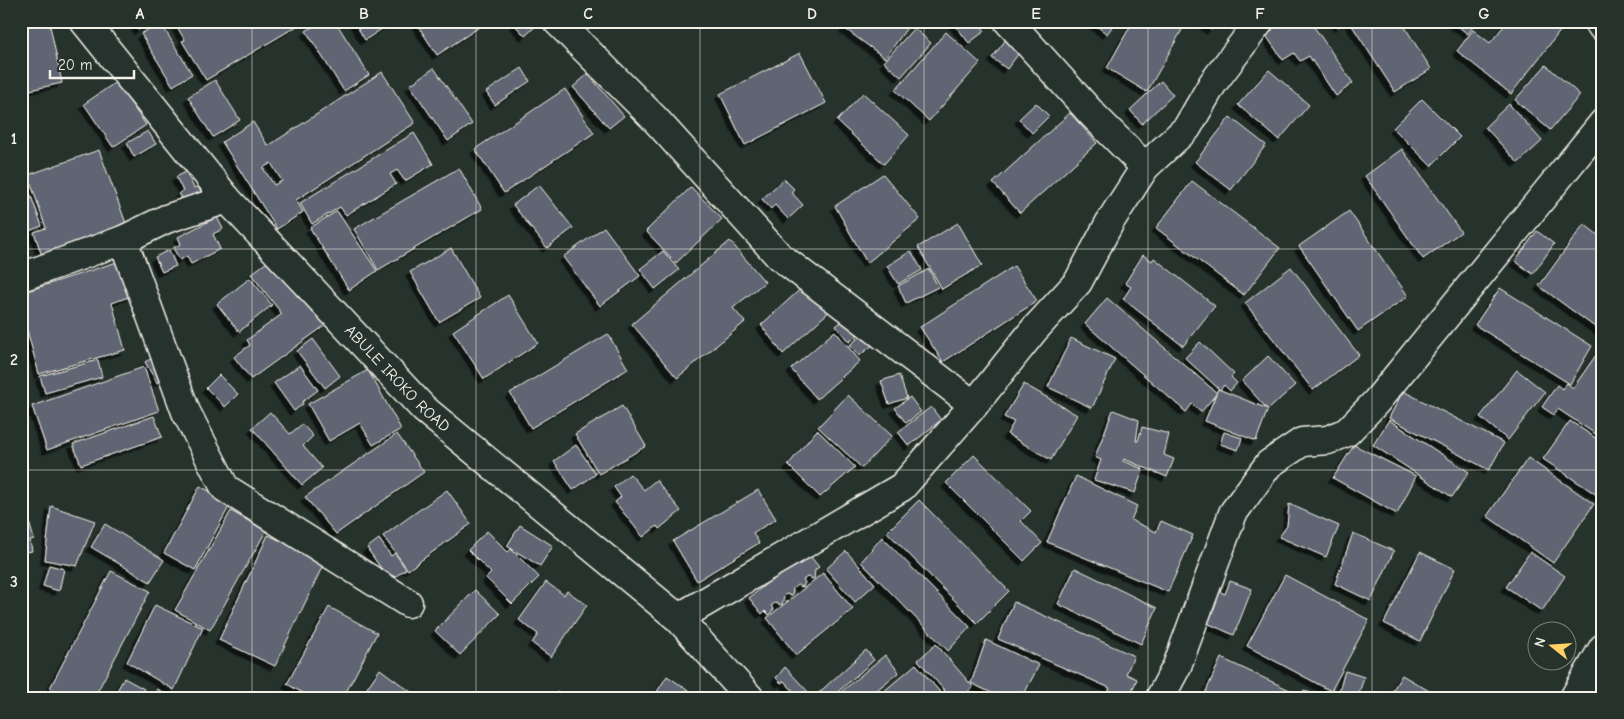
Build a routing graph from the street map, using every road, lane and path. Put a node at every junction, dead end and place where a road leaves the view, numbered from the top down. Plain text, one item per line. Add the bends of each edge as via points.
1 (84, 21) edge
2 (558, 21) edge
3 (1008, 21) edge
4 (1260, 21) edge
5 (1598, 21) edge
6 (1603, 28) edge
7 (1603, 123) edge
8 (1145, 167) junction
9 (227, 200) junction
10 (123, 240) junction
11 (21, 277) edge
12 (974, 405) junction
13 (408, 603) dead end
14 (678, 618) junction
15 (1603, 648) edge
16 (750, 698) edge
17 (1160, 698) edge
18 (1574, 698) edge

1 - 9 street, ABULE IROKO ROAD
2 - 12 street via 655,119 779,256
3 - 8 street
4 - 8 street via 1213,83 1187,128
5 - 6 street
7 - 17 street via 1376,402 1347,432 1328,440 1302,442 1269,464 1233,513 1177,666
8 - 12 street via 1111,220 1078,282 1034,330
9 - 10 street via 166,219
9 - 14 street, ABULE IROKO ROAD via 424,409
10 - 11 street
10 - 13 street via 186,412 225,488
12 - 14 street via 902,487
14 - 16 street, ABULE IROKO ROAD
15 - 18 street

